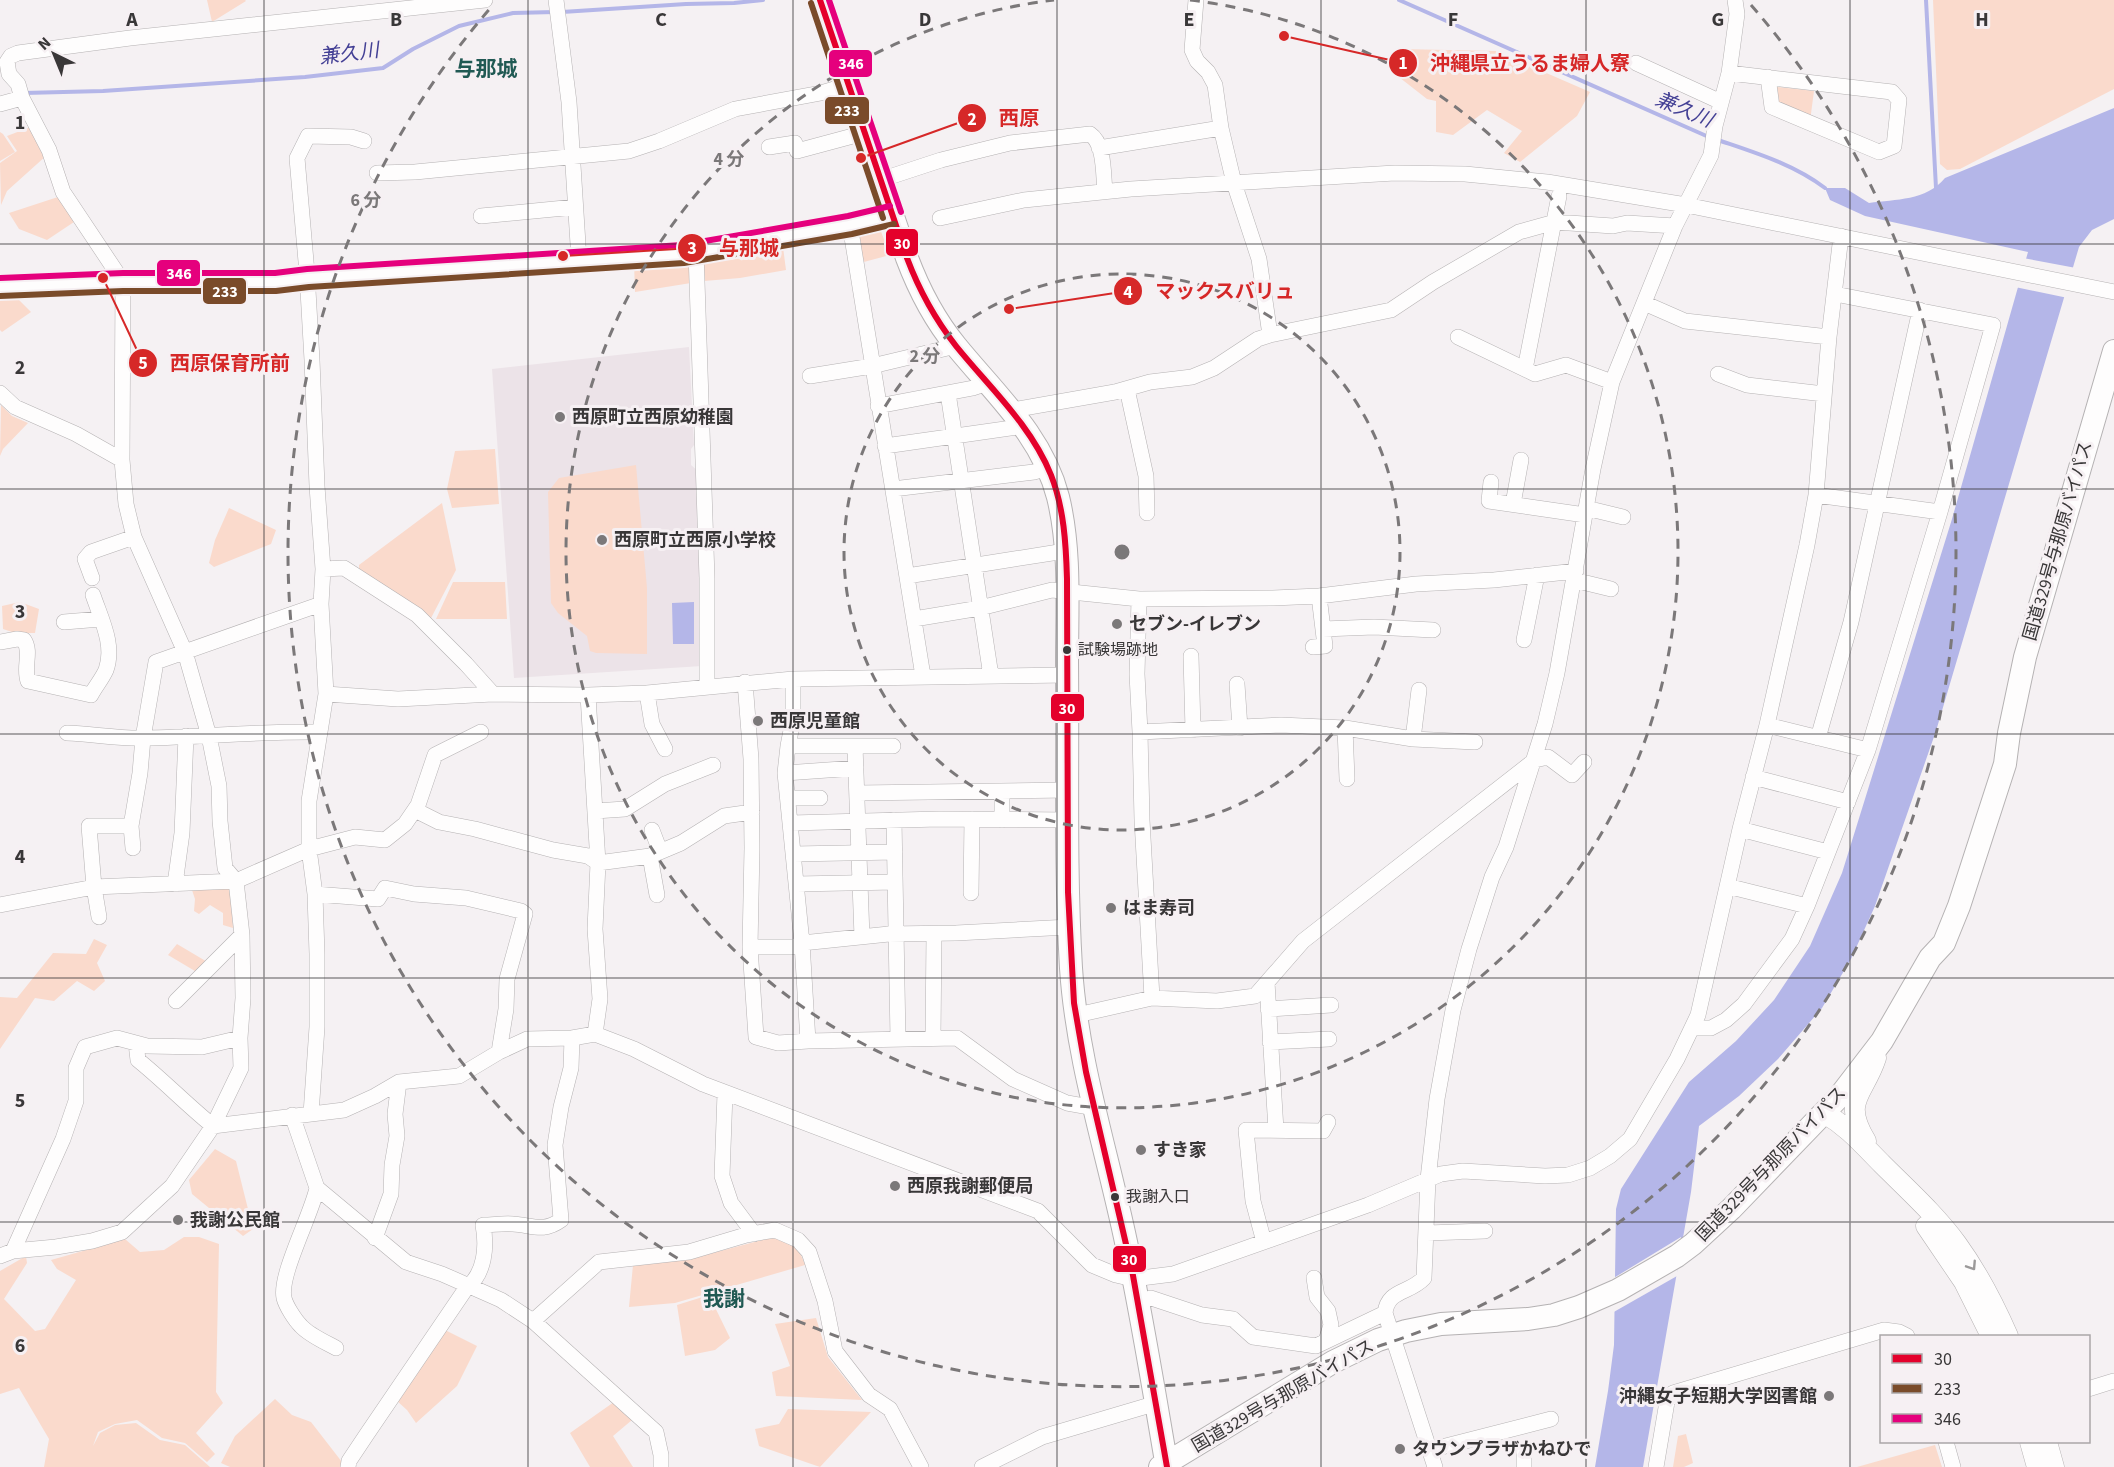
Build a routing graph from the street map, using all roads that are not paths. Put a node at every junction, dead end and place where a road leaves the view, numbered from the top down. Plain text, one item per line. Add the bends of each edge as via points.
1 (485, 0) edge
2 (820, 0) edge
3 (1196, 0) edge
4 (1734, 0) edge
5 (558, 8) edge
6 (1636, 63) dead end
7 (1729, 73) junction
8 (1768, 77) junction
9 (848, 85) junction
10 (21, 93) junction
11 (1721, 102) junction
12 (0, 104) edge
13 (1221, 129) junction
14 (864, 133) junction
15 (364, 141) dead end
16 (770, 147) dead end
17 (1100, 148) junction
18 (572, 157) junction
19 (377, 173) dead end
20 (880, 180) junction
21 (1234, 183) junction
22 (1105, 191) junction
23 (1559, 196) dead end
24 (1686, 205) junction
25 (575, 207) junction
26 (892, 215) junction
27 (482, 216) dead end
28 (940, 218) dead end
29 (1555, 222) junction
30 (850, 225) junction
31 (1675, 226) junction
32 (1841, 236) junction
33 (696, 252) junction
34 (579, 260) junction
35 (308, 278) junction
36 (123, 282) junction
37 (0, 287) edge
38 (2114, 292) edge
39 (1835, 294) junction
40 (1644, 303) junction
41 (1920, 310) junction
42 (1270, 334) junction
43 (1458, 337) dead end
44 (1829, 337) junction
45 (956, 346) junction
46 (2114, 351) edge
47 (872, 366) junction
48 (1525, 369) junction
49 (1718, 374) dead end
50 (810, 376) dead end
51 (1612, 382) junction
52 (988, 383) junction
53 (1127, 389) junction
54 (0, 393) edge
55 (948, 393) junction
56 (1824, 394) junction
57 (878, 406) junction
58 (1018, 418) junction
59 (955, 436) junction
60 (885, 446) junction
61 (122, 460) junction
62 (1521, 460) dead end
63 (1048, 468) junction
64 (960, 481) junction
65 (1491, 482) dead end
66 (893, 489) junction
67 (1816, 495) junction
68 (1513, 504) junction
69 (1878, 504) junction
70 (1586, 512) junction
71 (1940, 512) junction
72 (1146, 513) dead end
73 (1623, 517) dead end
74 (134, 537) junction
75 (1065, 551) junction
76 (973, 565) junction
77 (323, 569) junction
78 (1537, 575) junction
79 (907, 576) junction
80 (1575, 576) junction
81 (92, 578) dead end
82 (1611, 589) dead end
83 (1066, 592) junction
84 (93, 595) dead end
85 (1319, 596) junction
86 (1139, 599) junction
87 (321, 604) junction
88 (980, 608) junction
89 (101, 619) junction
90 (914, 619) junction
91 (64, 622) dead end
92 (1323, 628) junction
93 (1433, 630) dead end
94 (1524, 640) dead end
95 (0, 641) edge
96 (1313, 647) dead end
97 (185, 652) junction
98 (1191, 656) dead end
99 (1067, 675) junction
100 (923, 676) junction
101 (991, 676) junction
102 (793, 679) junction
103 (745, 682) junction
104 (1237, 684) dead end
105 (707, 687) junction
106 (1419, 690) dead end
107 (647, 693) junction
108 (326, 694) junction
109 (493, 694) junction
110 (588, 695) junction
111 (1767, 725) junction
112 (1240, 728) junction
113 (1345, 728) junction
114 (1193, 730) junction
115 (320, 732) junction
116 (481, 732) dead end
117 (1140, 732) junction
118 (67, 733) dead end
119 (186, 736) junction
120 (209, 736) junction
121 (143, 738) junction
122 (1818, 738) junction
123 (1413, 739) junction
124 (1475, 742) dead end
125 (788, 746) junction
126 (855, 746) junction
127 (893, 746) dead end
128 (665, 749) dead end
129 (1868, 750) junction
130 (1535, 760) junction
131 (1584, 762) dead end
132 (713, 765) dead end
133 (856, 768) junction
134 (785, 773) junction
135 (1753, 777) junction
136 (1347, 779) dead end
137 (1068, 790) junction
138 (1002, 791) junction
139 (930, 792) junction
140 (858, 793) junction
141 (788, 798) junction
142 (820, 798) dead end
143 (1848, 802) junction
144 (415, 810) junction
145 (595, 811) junction
146 (752, 812) junction
147 (930, 819) junction
148 (972, 819) junction
149 (894, 820) junction
150 (1002, 820) junction
151 (1068, 820) junction
152 (858, 821) junction
153 (791, 824) junction
154 (131, 826) junction
155 (1740, 829) junction
156 (652, 830) dead end
157 (134, 848) dead end
158 (309, 849) junction
159 (895, 852) junction
160 (1828, 852) junction
161 (859, 853) junction
162 (655, 854) junction
163 (794, 854) junction
164 (598, 863) junction
165 (236, 881) junction
166 (861, 882) junction
167 (895, 882) junction
168 (175, 884) junction
169 (796, 884) junction
170 (1727, 886) junction
171 (94, 887) junction
172 (971, 893) dead end
173 (315, 894) junction
174 (657, 896) dead end
175 (0, 905) edge
176 (1807, 906) junction
177 (99, 917) dead end
178 (1069, 927) junction
179 (895, 934) junction
180 (934, 934) junction
181 (242, 935) junction
182 (862, 937) junction
183 (802, 943) junction
184 (750, 947) junction
185 (1267, 982) junction
186 (1152, 998) junction
187 (176, 1001) dead end
188 (1331, 1005) dead end
189 (1268, 1008) junction
190 (1077, 1015) junction
191 (1692, 1028) junction
192 (596, 1034) junction
193 (240, 1038) junction
194 (572, 1038) junction
195 (933, 1038) junction
196 (898, 1039) junction
197 (1329, 1039) dead end
198 (808, 1041) junction
199 (1882, 1041) junction
200 (1270, 1042) junction
201 (136, 1043) junction
202 (499, 1052) junction
203 (399, 1082) junction
204 (725, 1093) junction
205 (1095, 1108) junction
206 (1824, 1113) junction
207 (311, 1114) junction
208 (292, 1116) junction
209 (213, 1126) junction
210 (1276, 1130) junction
211 (1324, 1132) dead end
212 (1878, 1160) junction
213 (1428, 1179) junction
214 (317, 1188) junction
215 (1485, 1231) dead end
216 (1426, 1233) junction
217 (754, 1234) junction
218 (375, 1238) junction
219 (1263, 1242) junction
220 (6, 1253) edge
221 (1314, 1278) dead end
222 (467, 1287) junction
223 (1136, 1290) junction
224 (1385, 1313) junction
225 (533, 1321) junction
226 (1392, 1335) junction
227 (1905, 1335) edge
228 (1990, 1335) edge
229 (2007, 1335) edge
230 (1326, 1341) junction
231 (336, 1348) dead end
232 (2114, 1381) edge
233 (2090, 1388) edge
234 (1157, 1403) junction
235 (1551, 1419) dead end
236 (1946, 1443) edge
237 (2030, 1443) edge
238 (2047, 1443) edge
239 (1430, 1450) junction
240 (1164, 1466) edge
241 (348, 1467) edge
242 (661, 1467) edge
243 (921, 1467) edge
244 (982, 1467) edge
245 (1435, 1467) edge
246 (1656, 1467) edge
247 (1953, 1467) edge
248 (2037, 1467) edge
249 (2054, 1467) edge

1 - 10 street via 18,53 6,62
2 - 9 highway
3 - 13 street via 1192,50 1215,85
4 - 7 street via 1737,14
5 - 18 street
6 - 11 street
7 - 8 street
7 - 11 street
8 - 8 street via 1892,92 1899,100 1894,146 1879,152 1772,107
9 - 14 highway
9 - 18 street via 735,109 629,152
10 - 12 street
10 - 36 street via 49,150 63,192
11 - 24 street via 1711,155
13 - 17 street
13 - 21 street
14 - 16 street via 797,150 795,142
14 - 20 highway
15 - 35 street via 308,136 297,158
17 - 20 street via 1097,138 1090,134 1010,143
17 - 22 street
18 - 19 street
18 - 25 street
20 - 26 highway
21 - 22 street
21 - 24 street via 1395,173 1465,174
21 - 42 street via 1258,259
22 - 28 street via 1024,200
23 - 29 street
24 - 31 street
24 - 32 street
25 - 27 street
25 - 34 street
26 - 30 street
26 - 45 highway via 920,290
29 - 31 street
29 - 42 street via 1519,232 1391,310
29 - 48 street
30 - 33 street
30 - 47 street
31 - 40 street
32 - 38 street
32 - 39 street
33 - 34 street
33 - 105 street
34 - 35 street
35 - 36 street via 276,282
35 - 77 street
36 - 37 street
36 - 61 street
39 - 41 street
39 - 44 street
40 - 44 street via 1685,321
40 - 51 street
41 - 69 street
41 - 71 street via 1993,325
42 - 53 street via 1203,373
43 - 48 street via 1471,350
44 - 56 street
45 - 47 street
45 - 52 highway
46 - 199 highway, 国道329号与那原バイパス via 2025,657 2006,764 1972,870 1944,943 1930,958
47 - 50 street
47 - 57 street
48 - 51 street via 1535,374 1566,365
49 - 56 street via 1747,385
51 - 70 street
52 - 55 street
52 - 58 highway
53 - 58 street
53 - 72 street via 1146,476
54 - 61 street via 15,407
55 - 57 street
55 - 59 street
56 - 67 street
57 - 60 street
58 - 59 street
58 - 63 highway
59 - 60 street
59 - 64 street
60 - 66 street
61 - 74 street
62 - 68 street
63 - 64 street
63 - 75 highway via 1058,498
64 - 66 street
64 - 76 street
65 - 68 street via 1489,501
66 - 79 street
67 - 69 street
67 - 111 street
68 - 70 street
69 - 71 street
69 - 122 street via 1851,622
70 - 73 street
70 - 80 street
71 - 129 street
74 - 81 street via 91,552 85,559
74 - 97 street
75 - 76 street
75 - 83 highway
76 - 79 street
76 - 88 street
77 - 87 street
77 - 109 street via 344,568 417,615
78 - 80 street
78 - 85 street
78 - 94 street
79 - 90 street
80 - 82 street
80 - 130 street via 1557,673
83 - 86 street
83 - 88 street via 1052,590
83 - 99 highway
84 - 89 street
85 - 86 street
85 - 92 street
86 - 117 street
87 - 97 street
87 - 108 street
88 - 90 street
88 - 101 street
89 - 91 street
89 - 95 street via 109,650 106,670 91,695 28,681 28,646 24,640
90 - 100 street
92 - 93 street
92 - 96 street via 1324,646
97 - 120 street
97 - 121 street via 156,662
98 - 114 street
99 - 101 street
99 - 137 highway
100 - 101 street
100 - 102 street
102 - 103 street
102 - 125 street via 793,720
103 - 105 street
103 - 146 street
104 - 112 street
105 - 107 street
106 - 123 street
107 - 110 street
107 - 128 street via 652,724
108 - 109 street via 398,699
108 - 115 street
109 - 110 street
110 - 145 street
111 - 122 street
111 - 135 street
112 - 113 street
112 - 114 street
113 - 123 street
113 - 136 street
114 - 117 street
115 - 120 street
115 - 158 street via 309,801
116 - 144 street via 435,755
117 - 186 street
118 - 121 street
119 - 120 street
119 - 121 street
119 - 168 street via 182,833
120 - 165 street via 219,786 225,868
121 - 154 street
122 - 129 street
123 - 124 street
125 - 126 street
125 - 134 street
126 - 127 street
126 - 133 street
129 - 143 street
130 - 131 street via 1548,757 1572,775
130 - 185 street via 1303,941
130 - 213 street via 1492,877 1453,1010
132 - 145 street via 665,784 625,809
133 - 134 street
133 - 140 street
134 - 141 street
135 - 143 street
135 - 155 street
137 - 138 street
137 - 151 highway
138 - 139 street
138 - 150 street
139 - 140 street
139 - 147 street
140 - 152 street
141 - 142 street
141 - 153 street
143 - 160 street
144 - 158 street via 385,840 355,837
144 - 164 street via 439,822 588,856
145 - 164 street
146 - 162 street via 724,816
146 - 184 street
147 - 148 street
147 - 149 street
148 - 150 street
148 - 172 street
149 - 152 street
149 - 159 street
150 - 151 street
151 - 178 highway
152 - 153 street
152 - 161 street
153 - 163 street
154 - 157 street
154 - 171 street via 89,826
155 - 160 street
155 - 170 street
156 - 162 street
158 - 165 street
158 - 173 street
159 - 161 street
159 - 167 street
160 - 176 street
161 - 163 street
161 - 166 street
162 - 164 street
162 - 174 street
163 - 169 street
164 - 192 street via 595,929 600,999
165 - 168 street
165 - 181 street
166 - 167 street
166 - 169 street
166 - 182 street
167 - 179 street
168 - 171 street
169 - 183 street
170 - 176 street
170 - 191 street
171 - 175 street
171 - 177 street
173 - 202 street via 378,898 385,888 466,898 525,914 507,979
173 - 207 street via 317,1027
176 - 191 street via 1792,939 1744,1004 1711,1028
178 - 180 street
178 - 190 highway
179 - 180 street
179 - 182 street
179 - 196 street
180 - 195 street
181 - 187 street
181 - 193 street
182 - 183 street
183 - 184 street via 793,947
183 - 198 street
184 - 198 street via 756,1037 778,1043
185 - 186 street via 1255,996 1227,1000
185 - 189 street
186 - 190 street
188 - 189 street
189 - 200 street
190 - 205 highway
191 - 213 street via 1630,1139 1590,1168 1568,1175 1545,1176 1463,1171
192 - 194 street
192 - 204 street
193 - 201 street via 202,1047
193 - 209 street via 241,1068
194 - 202 street via 527,1039
194 - 222 street via 571,1068 555,1145 561,1220 543,1228 483,1225 484,1255 475,1281
195 - 196 street
195 - 205 street via 957,1038 1013,1079 1067,1103
196 - 198 street
197 - 200 street
199 - 206 highway, 国道329号与那原バイパス
199 - 212 main road via 1871,1073 1858,1094 1854,1114
200 - 210 street
201 - 209 street via 138,1060
201 - 220 street via 117,1038 85,1047 76,1068 76,1101 54,1159
202 - 203 street via 459,1076
203 - 207 street via 344,1110
203 - 218 street via 391,1194
204 - 217 street via 722,1176 731,1203
204 - 223 street via 1038,1211 1092,1265
205 - 223 highway
206 - 212 main road via 1842,1123
206 - 226 highway, 国道329号与那原バイパス via 1731,1209 1677,1256 1601,1299 1528,1319 1441,1324
206 - 228 main road via 1834,1131 1929,1229 1964,1282
207 - 208 street
208 - 209 street
208 - 214 street
209 - 220 street via 172,1186 122,1232 92,1241
210 - 211 street
210 - 219 street via 1246,1130 1253,1201
212 -> 229 main road via 1956,1243
213 - 216 street
213 - 219 street
214 - 218 street
214 - 231 street via 288,1271 284,1300 301,1327
215 - 216 street
216 - 224 street via 1424,1278 1390,1298
217 - 225 street via 689,1252 599,1262
217 - 243 street via 775,1230 798,1240 809,1252 825,1301 835,1351 869,1395 890,1409
218 - 222 street via 406,1262
219 - 223 street
221 - 230 street via 1317,1297 1328,1311 1331,1325
222 - 225 street via 501,1300
222 - 241 street
223 - 230 street via 1202,1315 1233,1318 1253,1337 1316,1346
223 - 234 highway
224 - 226 street
224 - 230 street
225 - 242 street via 656,1432
226 - 239 street
226 - 240 highway, 国道329号与那原バイパス via 1333,1362
227 - 246 street via 1884,1330 1674,1393 1667,1402
232 - 233 street
234 - 240 highway
234 - 244 street via 1042,1437
235 - 239 street
236 - 247 street
237 - 248 main road
238 - 249 main road
239 - 245 street

